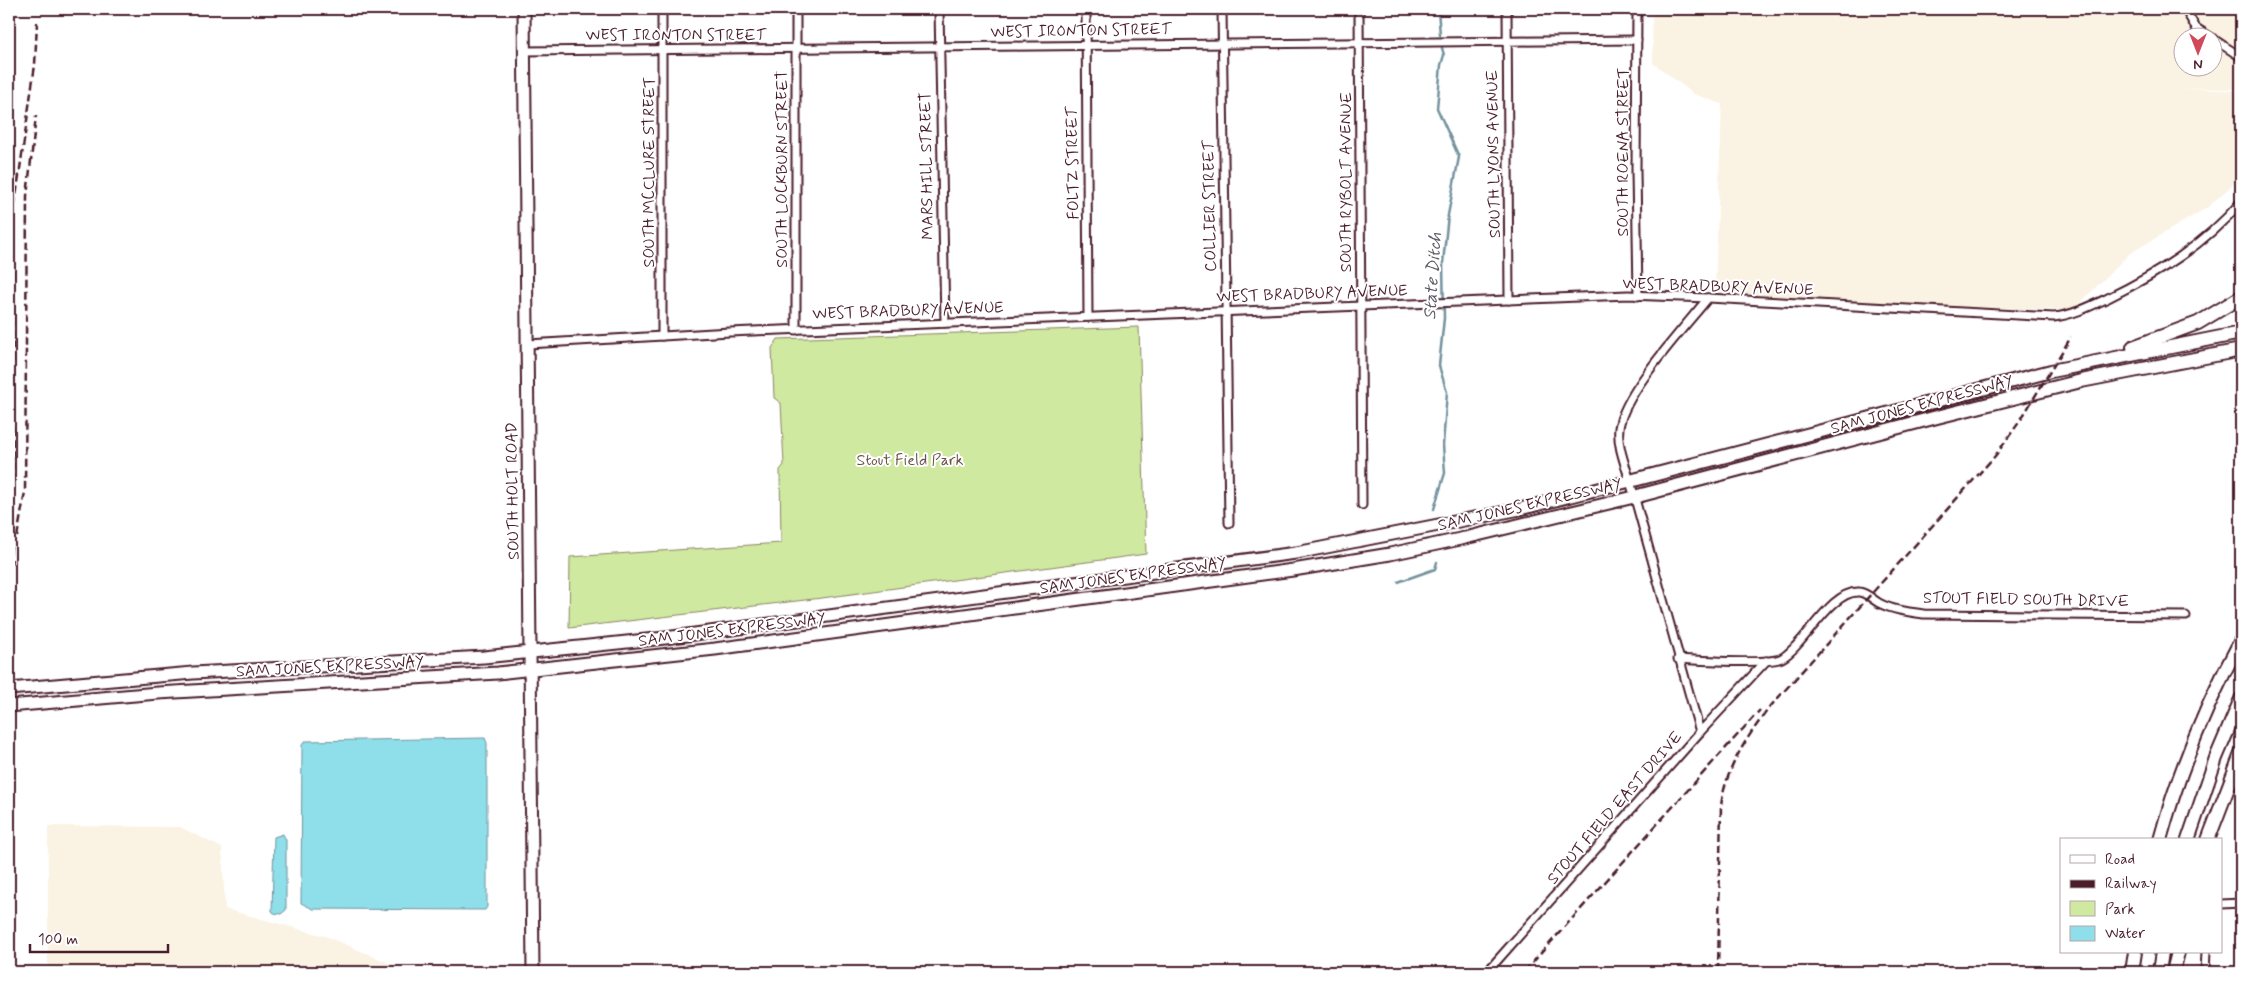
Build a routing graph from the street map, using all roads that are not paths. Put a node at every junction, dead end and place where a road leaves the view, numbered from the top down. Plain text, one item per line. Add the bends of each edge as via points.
1 (524, 9) edge
2 (662, 9) edge
3 (796, 9) edge
4 (939, 9) edge
5 (1086, 9) edge
6 (1222, 9) edge
7 (1359, 9) edge
8 (1507, 9) edge
9 (1637, 9) edge
10 (2185, 9) edge
11 (2196, 28) edge
12 (1507, 40) junction
13 (1637, 40) junction
14 (1359, 42) junction
15 (1222, 43) junction
16 (2222, 45) edge
17 (1086, 46) junction
18 (939, 47) junction
19 (796, 48) junction
20 (662, 49) junction
21 (524, 50) junction
22 (2241, 57) edge
23 (2241, 202) edge
24 (1638, 296) junction
25 (2241, 297) edge
26 (1708, 298) junction
27 (1509, 300) junction
28 (1361, 305) junction
29 (1225, 311) junction
30 (1088, 317) junction
31 (945, 323) junction
32 (796, 330) junction
33 (2241, 333) edge
34 (662, 336) junction
35 (528, 344) junction
36 (2241, 350) edge
37 (2088, 363) junction
38 (1630, 481) junction
39 (1634, 498) junction
40 (1362, 505) dead end
41 (1229, 523) dead end
42 (2186, 616) dead end
43 (2241, 640) edge
44 (530, 653) junction
45 (1678, 659) junction
46 (1766, 661) junction
47 (530, 670) junction
48 (9, 688) edge
49 (2241, 699) edge
50 (9, 706) edge
51 (1700, 732) junction
52 (2241, 754) edge
53 (2161, 838) edge
54 (2189, 838) edge
55 (2209, 838) edge
56 (2241, 903) edge
57 (2222, 904) edge
58 (2135, 954) edge
59 (2162, 954) edge
60 (2178, 954) edge
61 (2206, 954) edge
62 (533, 972) edge
63 (1487, 972) edge
64 (2132, 972) edge
65 (2159, 972) edge
66 (2173, 972) edge
67 (2205, 972) edge

1 - 21 main road, SOUTH HOLT ROAD
2 - 20 street, SOUTH MCCLURE STREET
3 - 19 street, SOUTH LOCKBURN STREET
4 - 18 street, MARS HILL STREET
5 - 17 street, FOLTZ STREET
6 - 15 street, COLLIER STREET
7 - 14 street, SOUTH RYBOLT AVENUE
8 - 12 street, SOUTH LYONS AVENUE
9 - 13 street, SOUTH ROENA STREET
10 - 11 street
12 - 13 street, WEST IRONTON STREET
12 - 14 street, WEST IRONTON STREET
12 - 27 street, SOUTH LYONS AVENUE
13 - 24 street, SOUTH ROENA STREET
14 - 15 street, WEST IRONTON STREET
14 - 28 street, SOUTH RYBOLT AVENUE
15 - 17 street, WEST IRONTON STREET
15 - 29 street, COLLIER STREET
16 - 22 street
17 - 18 street, WEST IRONTON STREET
17 - 30 street, FOLTZ STREET
18 - 19 street, WEST IRONTON STREET
18 - 31 street, MARS HILL STREET
19 - 20 street, WEST IRONTON STREET
19 - 32 street, SOUTH LOCKBURN STREET
20 - 21 street, WEST IRONTON STREET
20 - 34 street, SOUTH MCCLURE STREET
21 - 35 main road, SOUTH HOLT ROAD
23 - 26 street, WEST BRADBURY AVENUE via 2206,238 2165,268 2060,317
24 - 26 street, WEST BRADBURY AVENUE
24 - 27 street, WEST BRADBURY AVENUE
25 - 37 highway via 2220,312 2186,328
26 - 38 street, STOUT FIELD EAST DRIVE via 1646,377 1622,418 1619,439
27 - 28 street, WEST BRADBURY AVENUE
28 - 29 street, WEST BRADBURY AVENUE
28 - 40 street, SOUTH RYBOLT AVENUE
29 - 30 street, WEST BRADBURY AVENUE
29 - 41 street, COLLIER STREET
30 - 31 street, WEST BRADBURY AVENUE
31 - 32 street, WEST BRADBURY AVENUE
32 - 34 street, WEST BRADBURY AVENUE
33 - 37 highway, SAM JONES EXPRESSWAY
34 - 35 street, WEST BRADBURY AVENUE
35 - 44 main road, SOUTH HOLT ROAD
36 - 39 highway, SAM JONES EXPRESSWAY via 2064,385
37 - 38 highway, SAM JONES EXPRESSWAY via 1946,397
38 - 39 street, STOUT FIELD EAST DRIVE
38 - 44 main road, SAM JONES EXPRESSWAY via 1503,513 1296,552 675,637
39 - 45 street, STOUT FIELD EAST DRIVE
39 - 47 main road, SAM JONES EXPRESSWAY via 1390,554 1293,570 715,649
42 - 46 street, STOUT FIELD SOUTH DRIVE via 1924,614 1899,610 1859,592 1844,595 1786,655
43 - 53 highway via 2195,737
44 - 47 main road, SOUTH HOLT ROAD
44 - 48 main road, SAM JONES EXPRESSWAY via 394,664 193,673
45 - 46 street
45 - 51 street, STOUT FIELD EAST DRIVE
46 - 51 street
47 - 50 main road, SAM JONES EXPRESSWAY via 158,693
47 - 62 main road, SOUTH HOLT ROAD
49 - 54 highway via 2216,758
51 - 63 street, STOUT FIELD EAST DRIVE
52 - 55 highway
56 - 57 street
58 - 64 highway
59 - 65 highway
60 - 66 highway
61 - 67 street

